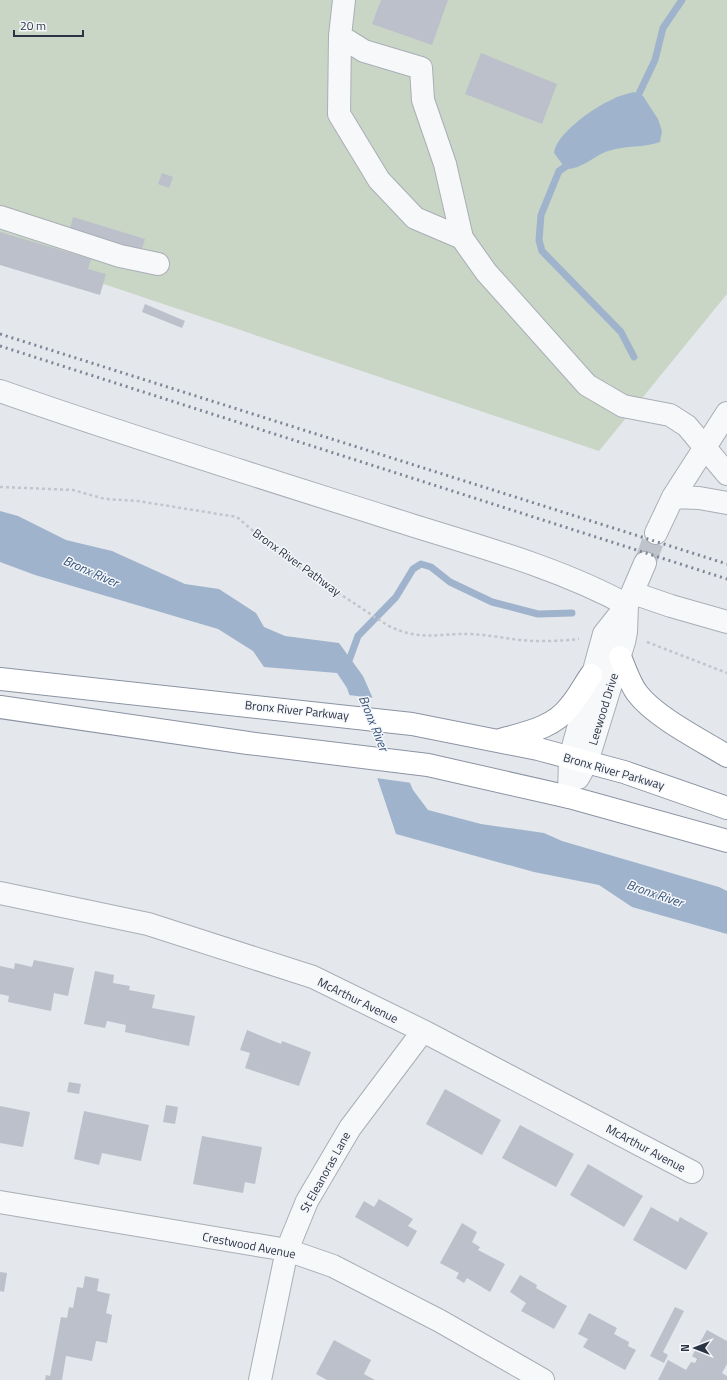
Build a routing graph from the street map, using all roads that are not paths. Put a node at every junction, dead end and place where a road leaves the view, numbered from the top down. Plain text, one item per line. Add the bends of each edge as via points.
1 (344, 0) edge
2 (340, 36) junction
3 (0, 218) edge
4 (462, 238) junction
5 (158, 264) dead end
6 (0, 392) edge
7 (727, 413) edge
8 (704, 448) junction
9 (727, 474) edge
10 (673, 497) junction
11 (727, 503) edge
12 (656, 533) tunnel mouth
13 (645, 563) tunnel mouth
14 (630, 599) junction
15 (727, 622) edge
16 (620, 657) junction
17 (591, 675) junction
18 (0, 679) edge
19 (0, 707) edge
20 (498, 740) junction
21 (727, 756) edge
22 (578, 760) junction
23 (569, 797) junction
24 (727, 808) edge
25 (727, 841) edge
26 (0, 893) edge
27 (423, 1031) junction
28 (692, 1172) dead end
29 (0, 1202) edge
30 (287, 1250) junction
31 (260, 1380) edge
32 (543, 1380) edge

1 - 2 street
2 - 4 street via 339,114 380,180 415,218
2 - 4 street via 364,51 421,68 423,100 445,164
3 - 5 street via 120,256
4 - 8 street via 486,272 587,385 623,406 670,415 687,426
6 - 14 street via 106,429 501,554
7 - 8 street
8 - 9 street
8 - 10 street
10 - 11 street
10 - 12 street
13 - 14 street, Leewood Drive
14 - 15 street via 671,606
14 - 16 street, Leewood Drive
14 - 17 street, Leewood Drive via 604,634
16 - 21 highway via 636,692 645,702
16 - 22 street, Leewood Drive
17 - 20 highway via 570,707 554,721 534,730
17 - 22 street, Leewood Drive
18 - 20 highway, Bronx River Parkway via 344,715 412,724
19 - 23 highway via 428,766
20 - 22 highway, Bronx River Parkway
22 - 23 street, Leewood Drive
22 - 24 highway, Bronx River Parkway via 663,785
23 - 25 highway
26 - 27 street, McArthur Avenue via 148,924 313,977
27 - 28 street, McArthur Avenue
27 - 30 street, St Eleanoras Lane via 350,1128 307,1201
29 - 30 street, Crestwood Avenue
30 - 31 street, St Eleanoras Lane
30 - 32 street, Crestwood Avenue via 332,1266 440,1321

